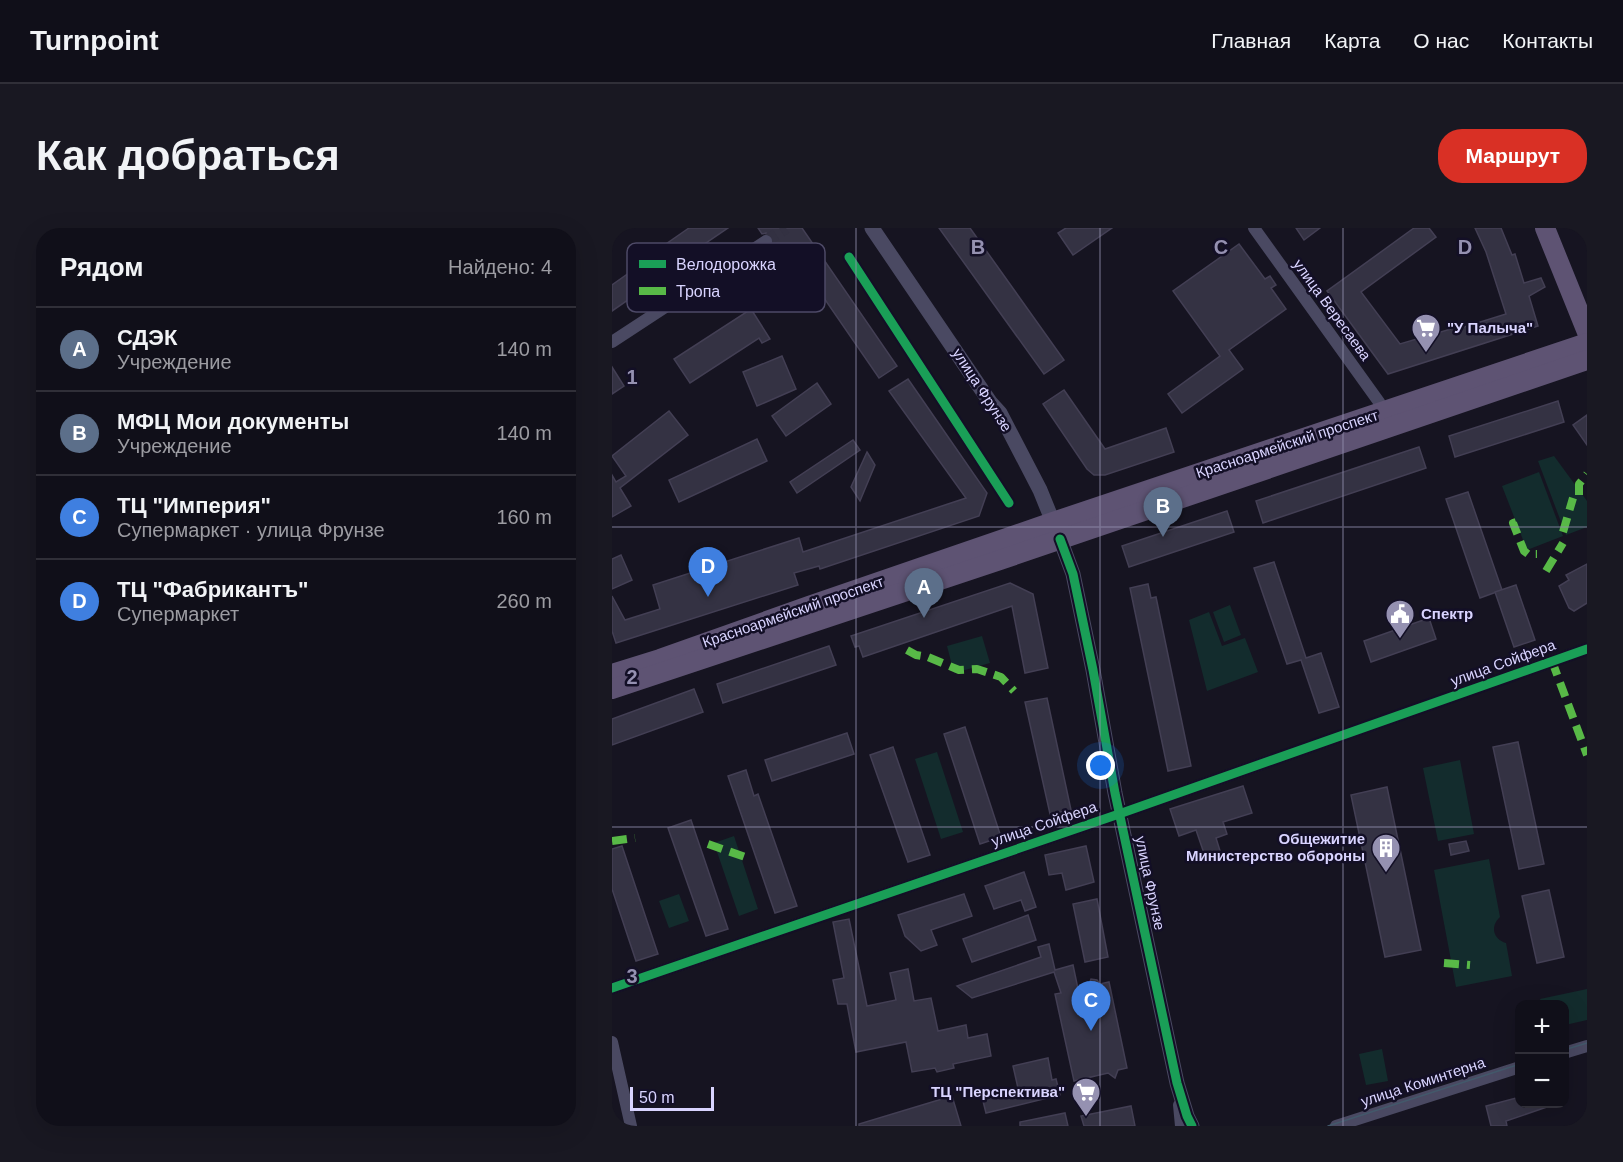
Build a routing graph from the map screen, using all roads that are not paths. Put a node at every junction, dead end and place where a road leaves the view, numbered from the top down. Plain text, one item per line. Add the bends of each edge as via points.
1 (872, 228) edge
2 (1254, 228) edge
3 (1545, 228) edge
4 (766, 241) tunnel mouth
5 (763, 243) edge
6 (658, 312) edge
7 (1587, 332) edge
8 (612, 342) edge
9 (1587, 344) edge
10 (1587, 360) edge
11 (1383, 412) junction
12 (1057, 531) junction
13 (1587, 648) edge
14 (612, 674) edge
15 (612, 689) edge
16 (1119, 814) junction
17 (612, 988) edge
18 (612, 1042) edge
19 (1587, 1046) edge
20 (1569, 1051) edge
21 (1515, 1069) edge
22 (1177, 1083) junction
23 (631, 1126) edge
24 (1181, 1126) edge
25 (1192, 1126) edge
26 (1336, 1126) edge

1 - 12 street, улица Фрунзе via 1000,413
2 - 11 street, улица Вересаева
3 - 7 main road
4 - 5 street
6 - 8 street
9 - 11 main road, Красноармейский проспект
10 - 12 main road, Красноармейский проспект
11 - 12 main road, Красноармейский проспект
12 - 14 main road, Красноармейский проспект via 809,606
12 - 15 main road, Красноармейский проспект
12 - 16 street, улица Фрунзе via 1073,574
13 - 16 street, улица Сойфера
16 - 17 street, улица Сойфера
16 - 22 street, улица Фрунзе
18 - 23 street
19 - 20 street
21 - 26 street, улица Коминтерна
22 - 24 street
22 - 25 street, улица Фрунзе

